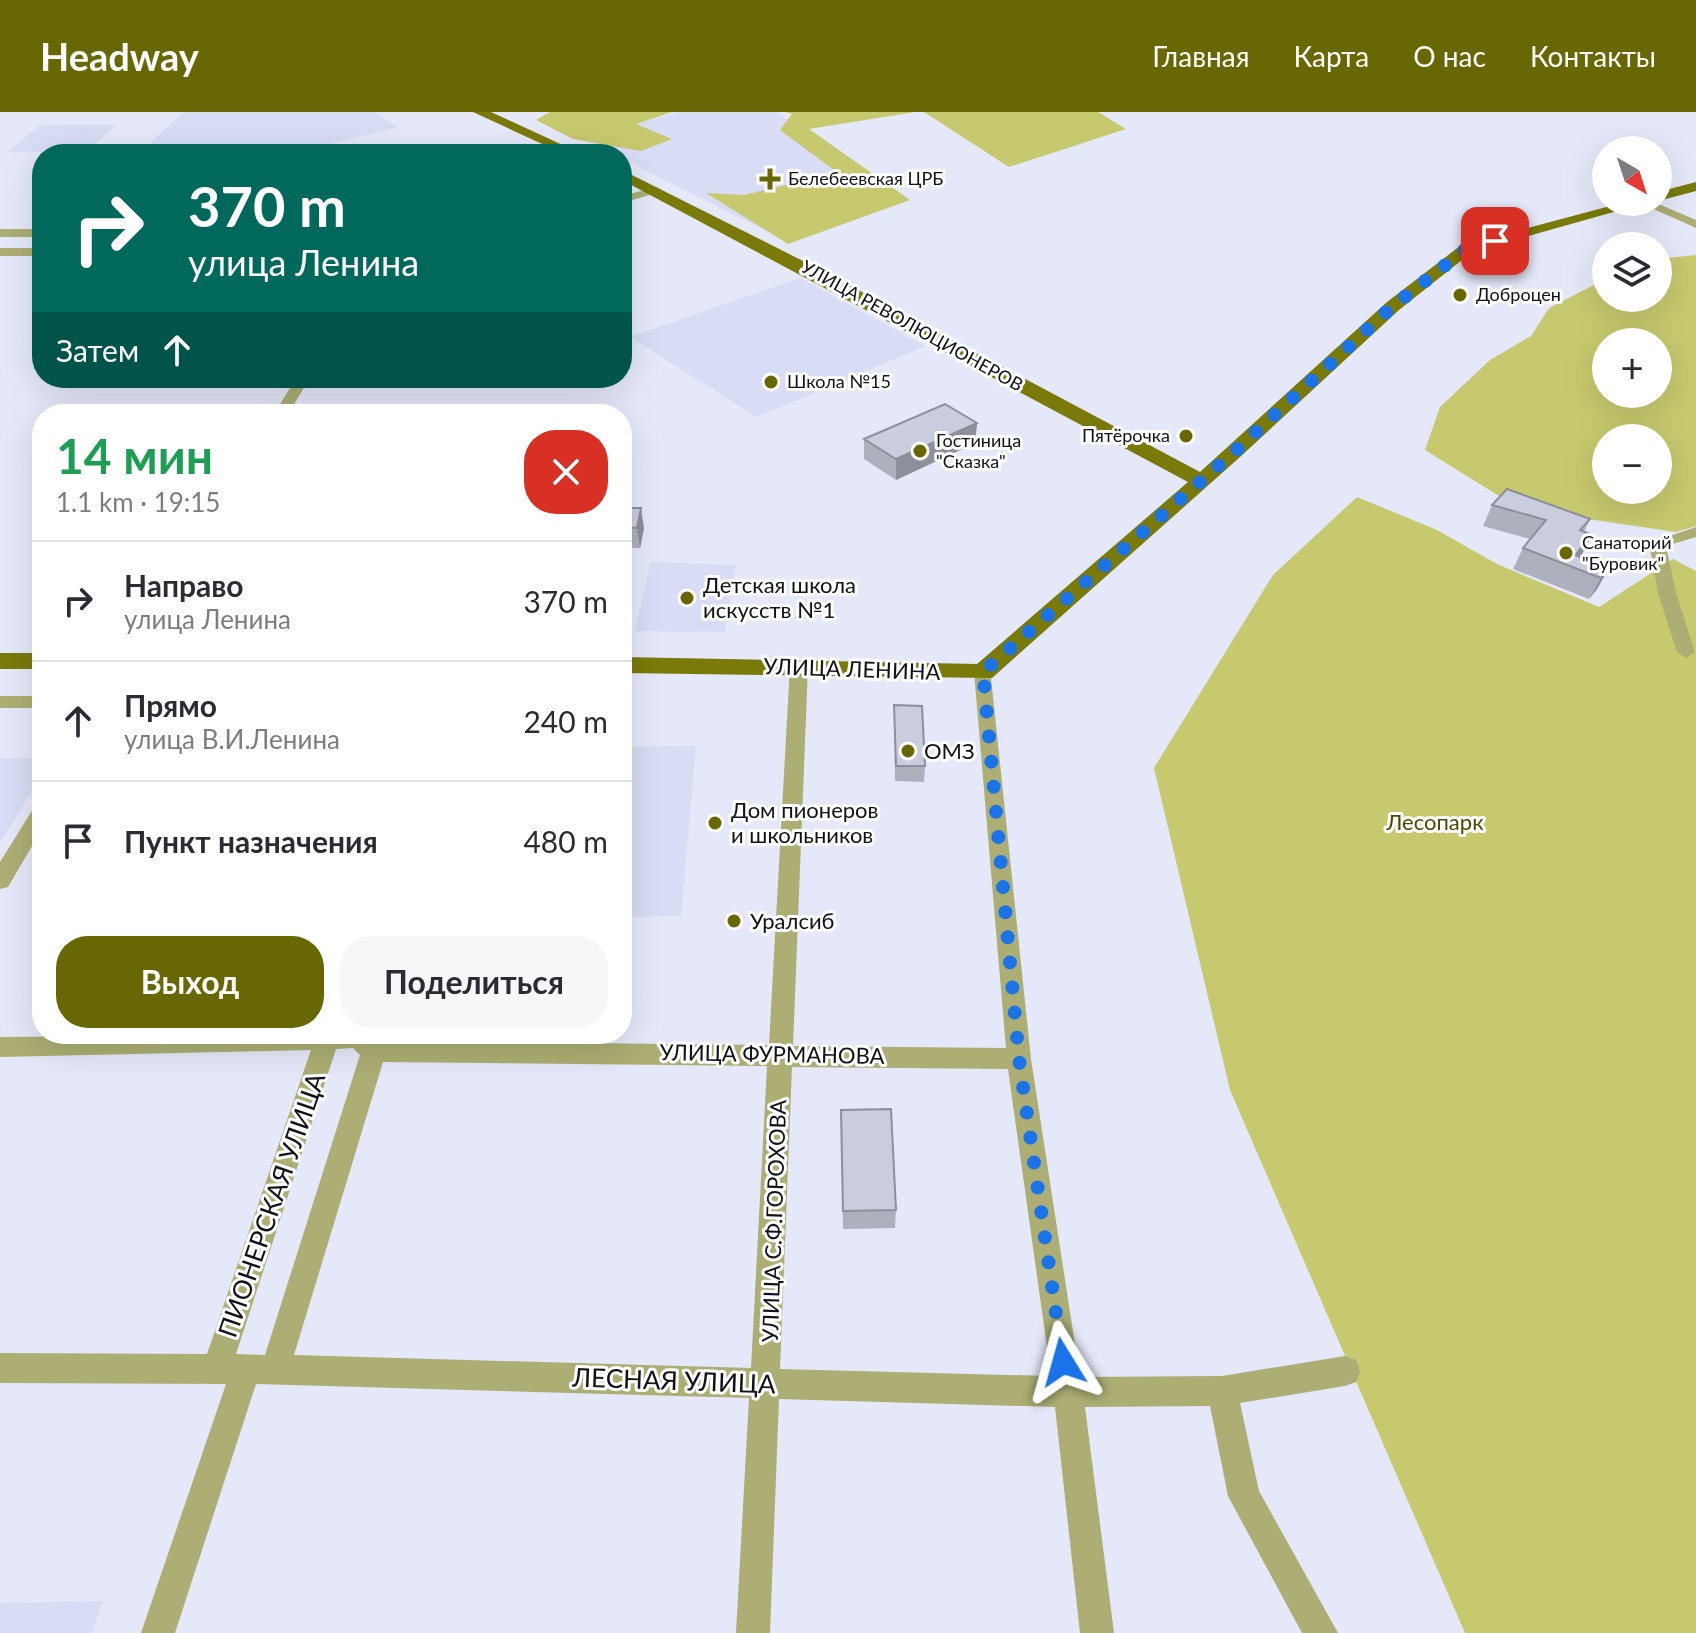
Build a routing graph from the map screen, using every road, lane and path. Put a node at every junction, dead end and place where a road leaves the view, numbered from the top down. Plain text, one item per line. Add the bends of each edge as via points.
1 (480, 112) edge
2 (552, 144) edge
3 (632, 179) edge
4 (1696, 186) edge
5 (656, 190) junction
6 (1672, 193) edge
7 (632, 197) edge
8 (1672, 214) edge
9 (1592, 216) edge
10 (1696, 224) edge
11 (0, 233) edge
12 (32, 233) edge
13 (0, 252) edge
14 (32, 252) edge
15 (1200, 480) junction
16 (1696, 532) edge
17 (1686, 652) dead end
18 (0, 661) edge
19 (32, 661) edge
20 (632, 665) edge
21 (799, 666) junction
22 (983, 672) junction
23 (0, 702) edge
24 (32, 702) edge
25 (32, 828) edge
26 (0, 881) edge
27 (140, 1044) edge
28 (326, 1044) edge
29 (365, 1044) edge
30 (0, 1047) edge
31 (374, 1051) junction
32 (781, 1054) junction
33 (1019, 1059) junction
34 (0, 1368) edge
35 (246, 1369) junction
36 (1345, 1371) dead end
37 (767, 1384) junction
38 (1222, 1391) junction
39 (1068, 1392) junction
40 (158, 1633) edge
41 (753, 1633) edge
42 (1097, 1633) edge
43 (1321, 1633) edge

1 - 2 main road
3 - 5 main road, УЛИЦА РЕВОЛЮЦИОНЕРОВ
4 - 6 main road
5 - 7 street
5 - 15 main road, УЛИЦА РЕВОЛЮЦИОНЕРОВ
8 - 10 street
9 - 15 main road via 1466,249 1393,306
11 - 12 street
13 - 14 street
15 - 22 main road
16 - 17 street via 1657,543
18 - 19 main road
20 - 21 main road, УЛИЦА ЛЕНИНА
21 - 22 main road, УЛИЦА ЛЕНИНА
21 - 32 street, УЛИЦА С.Ф.ГОРОХОВА
22 - 33 street
23 - 24 street
25 - 26 street
27 - 30 street, УЛИЦА ФУРМАНОВА
28 - 35 street, ПИОНЕРСКАЯ УЛИЦА
29 - 31 street, УЛИЦА ФУРМАНОВА
31 - 32 street, УЛИЦА ФУРМАНОВА
31 - 35 street, ПИОНЕРСКАЯ УЛИЦА
32 - 33 street, УЛИЦА ФУРМАНОВА
32 - 37 street, УЛИЦА С.Ф.ГОРОХОВА
33 - 39 street
34 - 35 street, ЛЕСНАЯ УЛИЦА
35 - 37 street, ЛЕСНАЯ УЛИЦА
35 - 40 street, ПИОНЕРСКАЯ УЛИЦА
36 - 38 street, ЛЕСНАЯ УЛИЦА
37 - 39 street, ЛЕСНАЯ УЛИЦА
37 - 41 street, УЛИЦА С.Ф.ГОРОХОВА
38 - 39 street, ЛЕСНАЯ УЛИЦА
38 - 43 street via 1244,1496
39 - 42 street

